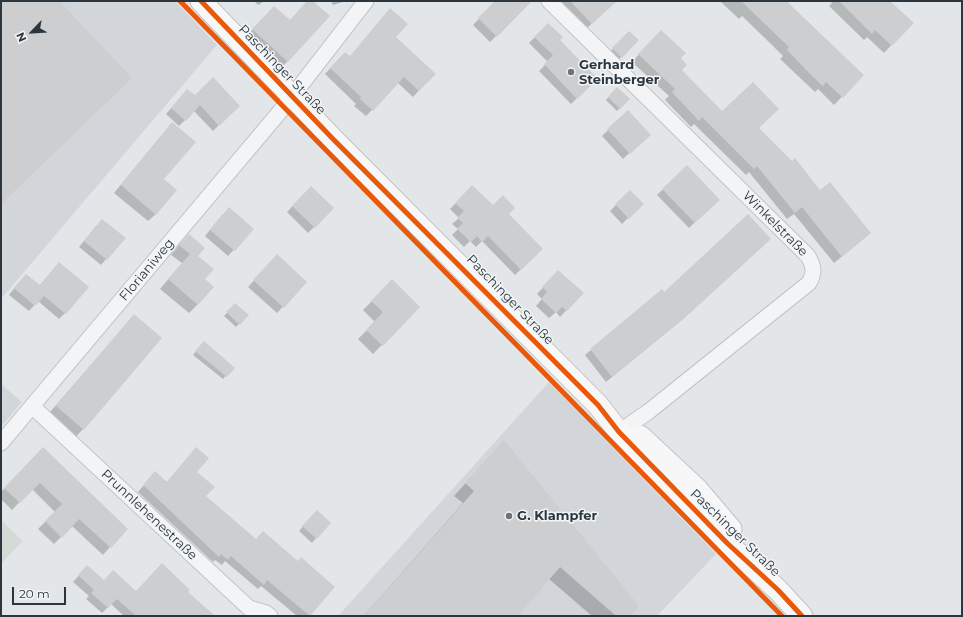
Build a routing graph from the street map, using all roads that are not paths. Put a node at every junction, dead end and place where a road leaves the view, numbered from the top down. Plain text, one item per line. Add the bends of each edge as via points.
1 (201, 1) edge
2 (366, 1) edge
3 (549, 1) edge
4 (292, 96) junction
5 (33, 407) junction
6 (624, 429) junction
7 (1, 443) edge
8 (270, 616) edge
9 (802, 616) edge

1 - 4 street, Paschinger Straße
2 - 4 street
3 - 6 street, Winkelstraße via 808,256 813,265 814,274 809,283
4 - 5 street, Florianiweg
4 - 6 street, Paschinger Straße
5 - 7 street, Florianiweg
5 - 8 street, Prunnlehenestraße via 249,608
6 - 9 street, Paschinger Straße via 662,455 697,489

